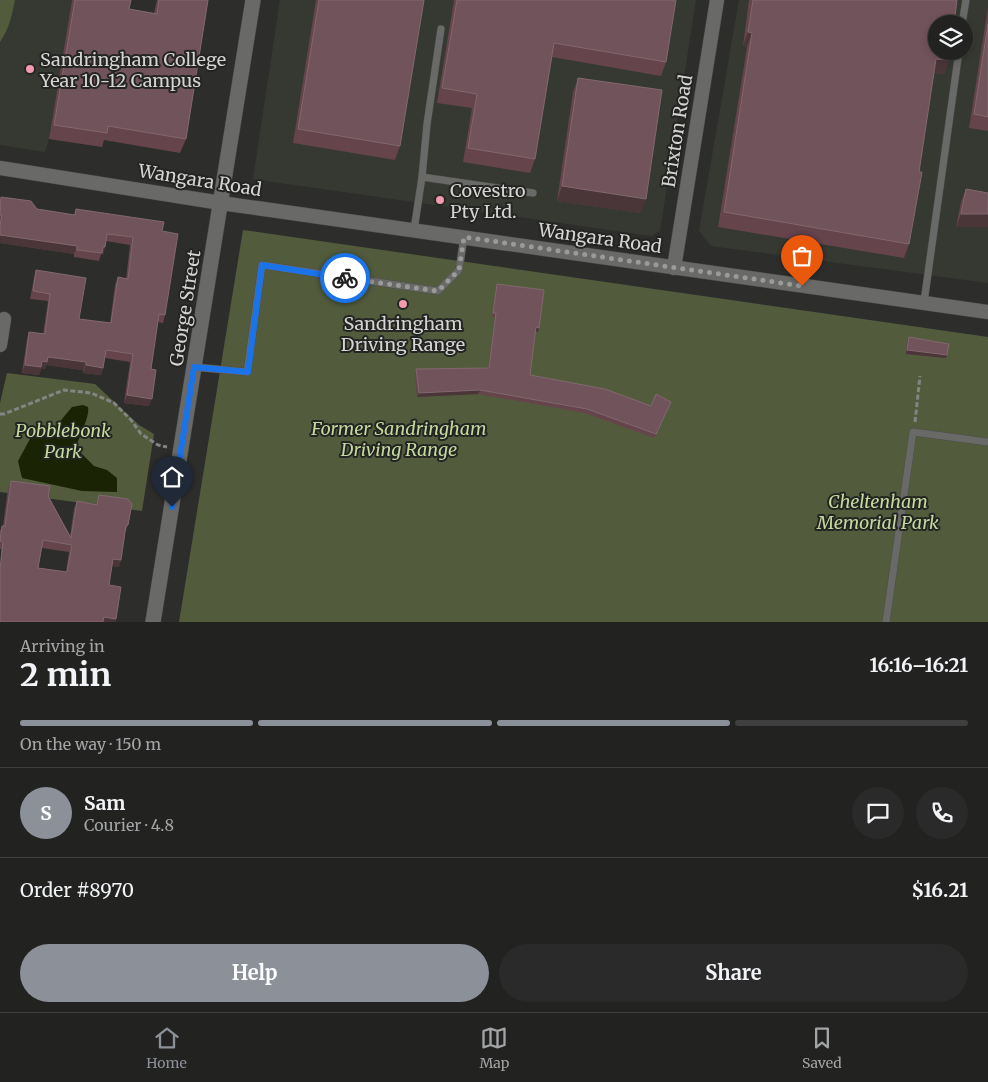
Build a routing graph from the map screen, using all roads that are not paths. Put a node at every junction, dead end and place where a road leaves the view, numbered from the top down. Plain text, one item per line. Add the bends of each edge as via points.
1 (253, 0) edge
2 (717, 0) edge
3 (966, 0) edge
4 (964, 15) edge
5 (441, 30) dead end
6 (958, 60) edge
7 (0, 168) edge
8 (422, 177) junction
9 (533, 193) dead end
10 (222, 203) junction
11 (414, 230) junction
12 (464, 237) junction
13 (674, 268) junction
14 (924, 302) junction
15 (988, 312) edge
16 (4, 319) dead end
17 (0, 345) edge
18 (194, 367) junction
19 (988, 442) edge
20 (153, 622) edge
21 (886, 622) edge

1 - 10 street, George Street
2 - 13 street, Brixton Road
3 - 4 lane
5 - 8 lane
6 - 14 lane
7 - 10 street, Wangara Road
8 - 9 lane
8 - 11 lane
10 - 11 street, Wangara Road
10 - 18 street, George Street
11 - 12 street, Wangara Road
12 - 13 street, Wangara Road
12 - 18 lane via 459,270 438,291 262,265 248,372
13 - 14 street, Wangara Road
14 - 15 street, Wangara Road
16 - 17 street
18 - 20 street, George Street
19 - 21 lane via 914,432

